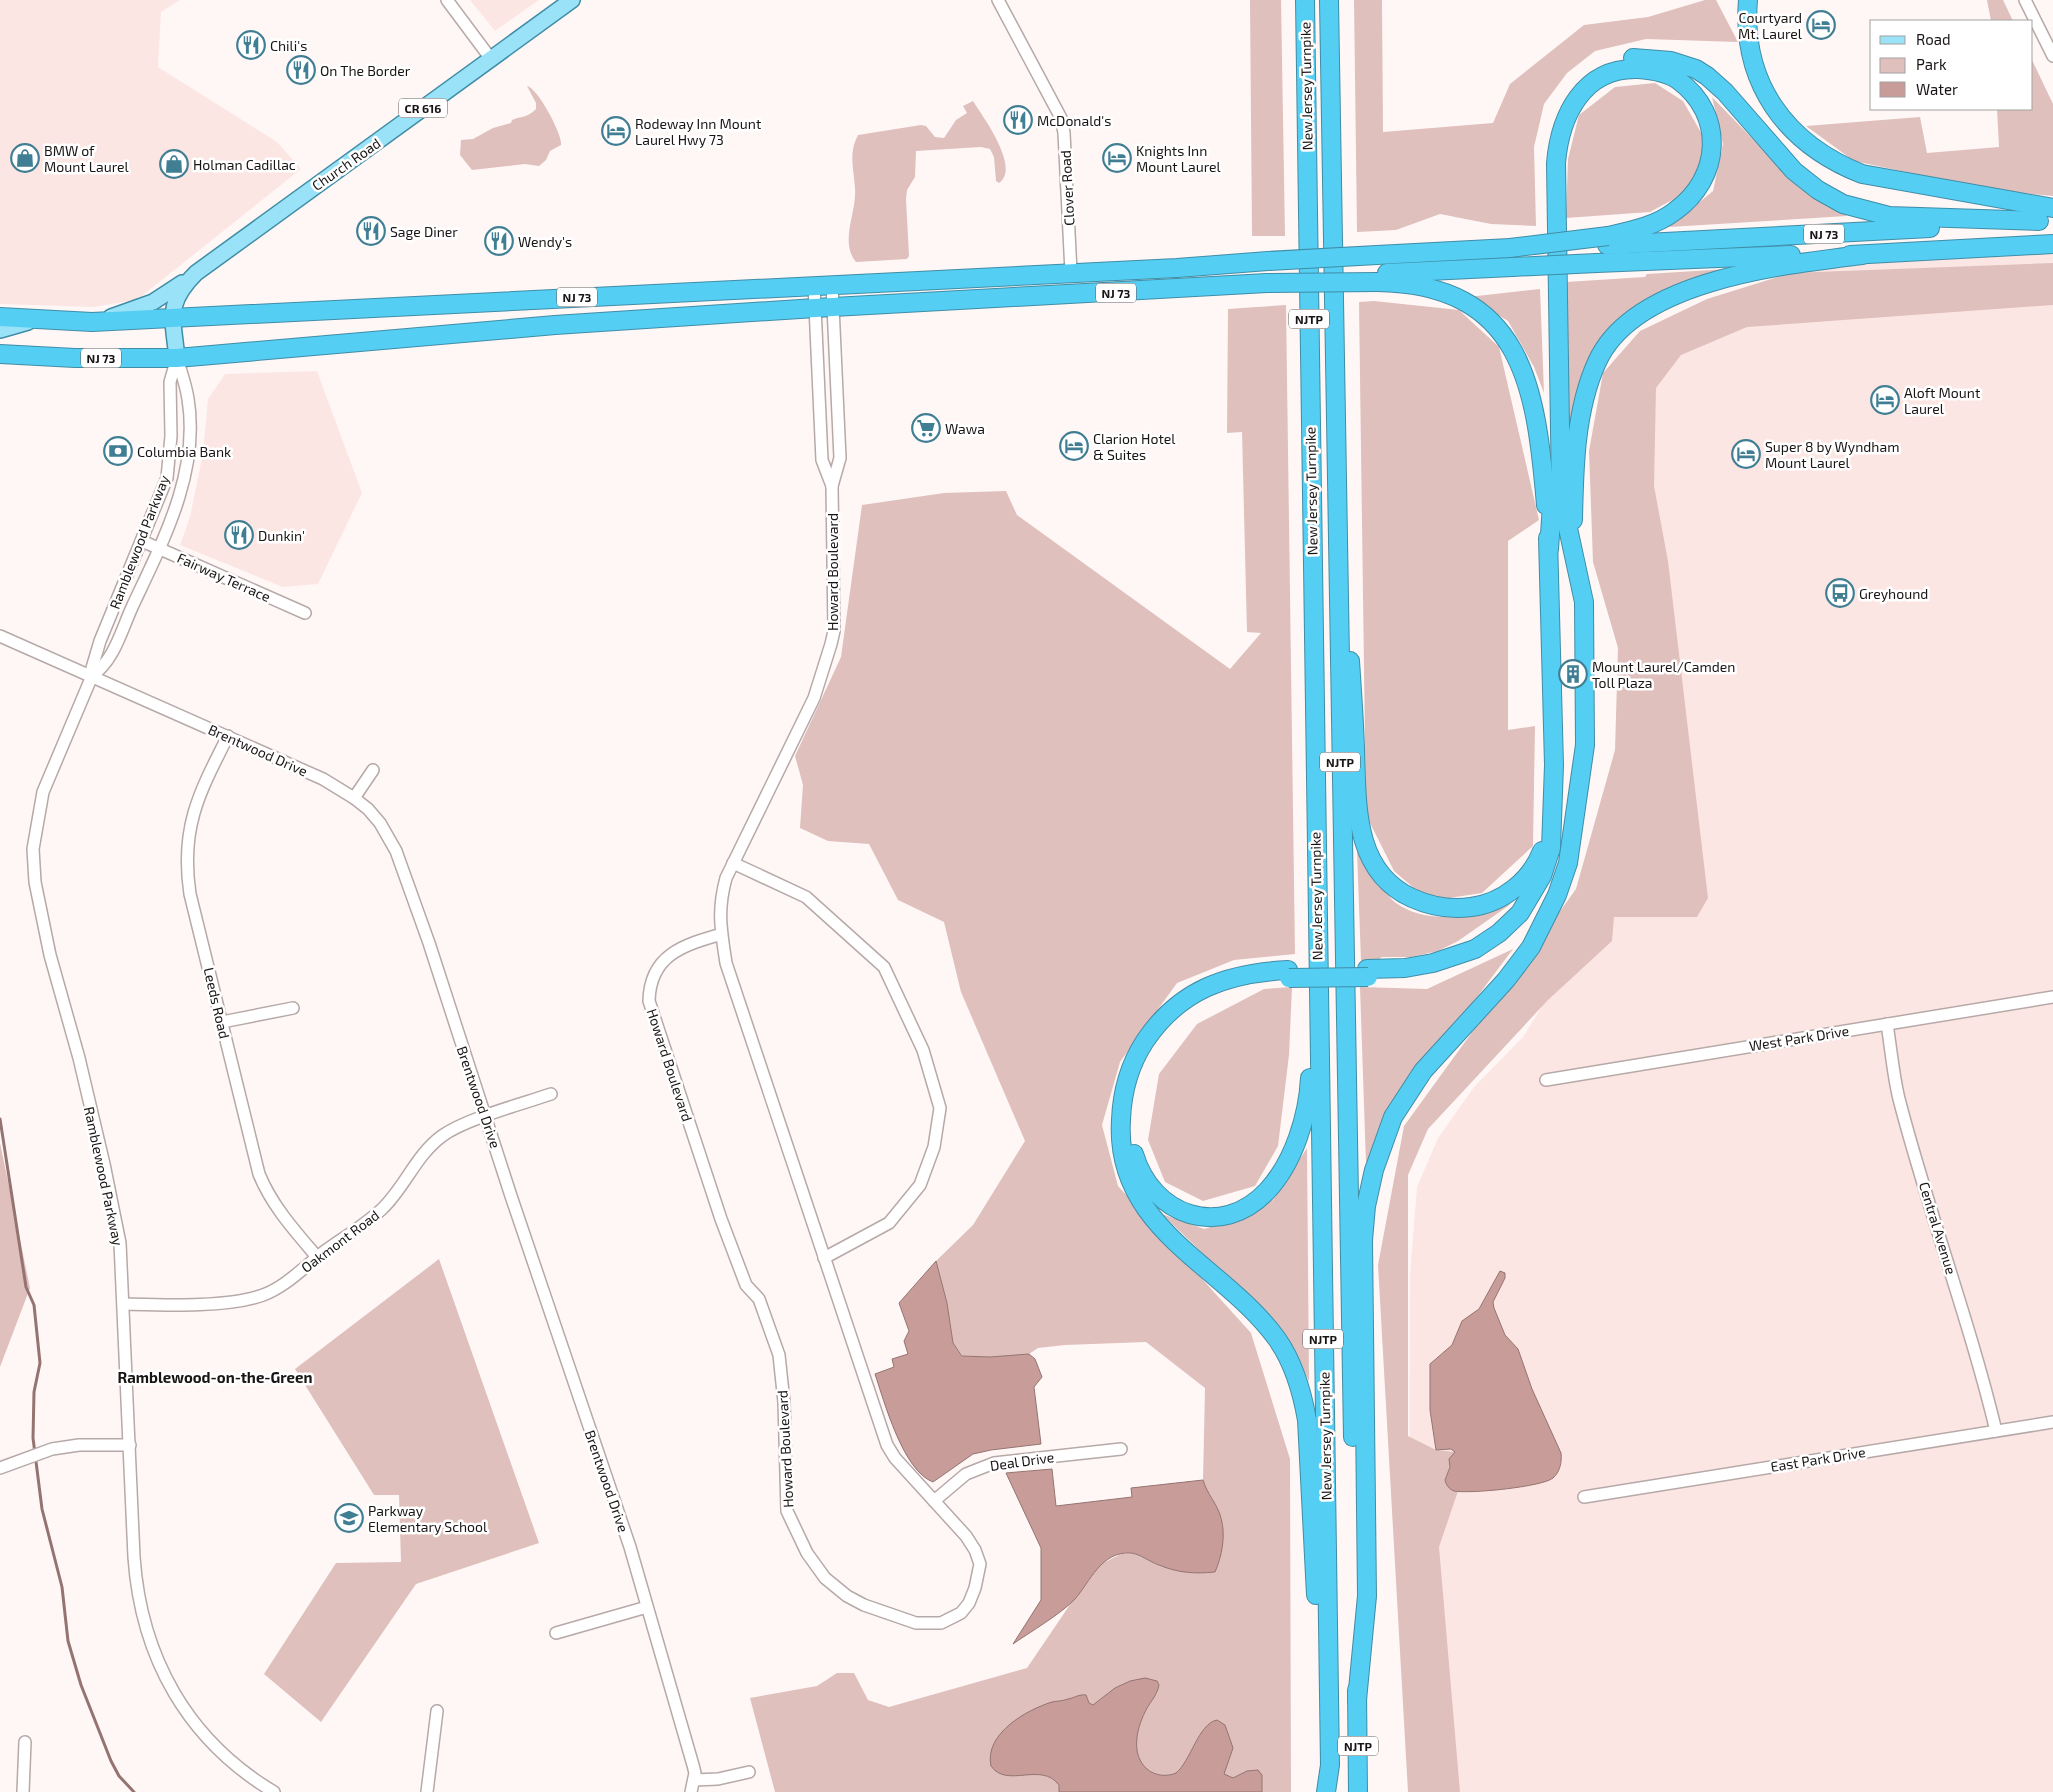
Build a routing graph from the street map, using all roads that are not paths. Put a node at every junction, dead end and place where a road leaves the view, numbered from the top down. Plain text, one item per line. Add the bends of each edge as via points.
1 (448, 0) edge
2 (572, 0) edge
3 (998, 0) edge
4 (1305, 0) edge
5 (1330, 0) edge
6 (1748, 0) edge
7 (2025, 0) edge
8 (2053, 56) edge
9 (491, 59) junction
10 (2053, 208) edge
11 (2046, 221) edge
12 (2053, 244) edge
13 (1600, 248) junction
14 (1862, 255) junction
15 (1071, 272) junction
16 (196, 273) junction
17 (1377, 278) junction
18 (823, 285) junction
19 (824, 308) junction
20 (0, 318) edge
21 (173, 318) junction
22 (39, 320) junction
23 (92, 322) junction
24 (0, 330) edge
25 (0, 354) edge
26 (25, 356) junction
27 (177, 358) junction
28 (0, 365) edge
29 (832, 486) junction
30 (142, 541) junction
31 (160, 549) junction
32 (1549, 549) junction
33 (1337, 550) junction
34 (1572, 550) junction
35 (305, 612) dead end
36 (0, 636) edge
37 (92, 676) junction
38 (228, 736) junction
39 (373, 770) dead end
40 (354, 798) junction
41 (1576, 810) junction
42 (1552, 814) junction
43 (733, 863) junction
44 (1316, 889) junction
45 (722, 934) junction
46 (1368, 973) junction
47 (1289, 974) junction
48 (2053, 997) edge
49 (293, 1008) dead end
50 (222, 1022) junction
51 (1887, 1024) junction
52 (1546, 1080) dead end
53 (551, 1094) dead end
54 (486, 1117) junction
55 (317, 1257) junction
56 (824, 1258) junction
57 (124, 1304) junction
58 (2053, 1422) edge
59 (1996, 1431) junction
60 (130, 1445) junction
61 (1121, 1449) dead end
62 (0, 1468) edge
63 (1584, 1497) dead end
64 (934, 1501) junction
65 (647, 1607) junction
66 (556, 1633) dead end
67 (1357, 1700) junction
68 (437, 1711) dead end
69 (24, 1742) dead end
70 (749, 1772) dead end
71 (694, 1780) junction
72 (1326, 1791) edge
73 (24, 1792) edge
74 (274, 1792) edge
75 (427, 1792) edge
76 (691, 1792) edge
77 (1358, 1792) edge

1 - 9 street
2 - 9 main road, Church Road / CR 616
3 - 15 street, Clover Road via 1061,118
4 - 44 highway, New Jersey Turnpike / NJTP
5 - 33 highway, New Jersey Turnpike / NJTP
6 - 10 highway via 1749,41 1762,87 1784,121 1814,149 1835,162 1870,176
7 - 8 street
9 - 16 main road, Church Road / CR 616
11 - 13 highway, NJ 73
11 - 32 highway via 1909,217 1857,209 1831,198 1806,181 1785,162 1725,92 1696,69 1659,59 1631,58 1606,64 1582,77 1571,87 1558,108 1548,142 1553,497
12 - 14 highway, NJ 73
13 - 14 highway, NJ 73
13 - 15 highway, NJ 73, bridge via 1510,248
13 - 17 highway, NJ 73, bridge via 1512,266
13 - 34 highway via 1674,212 1694,194 1707,172 1712,136 1706,114 1686,87 1671,75 1635,69 1603,76 1584,90 1568,110 1560,134 1556,163 1561,496
14 - 34 highway via 1791,264 1719,281 1654,305 1620,329 1597,361 1584,403 1576,463
15 - 18 highway, NJ 73
16 - 21 main road, Church Road / CR 616 via 176,297
16 - 23 main road, CR 616 via 142,307
17 - 19 highway, NJ 73, bridge
17 - 32 highway via 1422,286 1450,296 1485,316 1512,347 1524,371 1536,420
18 - 19 street, Howard Boulevard
18 - 19 street, Howard Boulevard
18 - 21 highway, NJ 73
19 - 27 highway, NJ 73 via 442,334
19 - 29 street, Howard Boulevard via 822,460
19 - 29 street, Howard Boulevard via 840,458
20 - 22 highway, NJ 73
21 - 23 highway, NJ 73
21 - 27 main road, Church Road / CR 616
22 - 23 highway, NJ 73
22 - 24 main road
25 - 26 highway, NJ 73
26 - 27 highway, NJ 73
26 - 28 main road
27 - 30 street, Ramblewood Parkway via 170,382 171,436 167,478
27 - 31 street, Ramblewood Parkway via 188,399 188,450 182,488
29 - 43 street, Howard Boulevard via 834,632 828,661 814,698
30 - 31 street, Fairway Terrace
30 - 37 street, Ramblewood Parkway via 100,641
31 - 35 street, Fairway Terrace
31 - 37 street, Ramblewood Parkway via 110,657
32 - 42 highway via 1554,765
33 - 42 highway via 1348,632 1360,827 1368,854 1382,877 1429,905 1452,908 1484,904 1511,890 1534,868 1544,846
33 - 67 highway, New Jersey Turnpike / NJTP
34 - 41 highway via 1584,602 1585,647 1585,746
36 - 37 street, Brentwood Drive
37 - 38 street, Brentwood Drive
37 - 57 street, Ramblewood Parkway via 43,792 33,849 35,882 50,955 79,1058 117,1223
38 - 40 street, Brentwood Drive via 323,779
38 - 50 street, Leeds Road via 196,804 187,836 186,864 193,908
39 - 40 street
40 - 54 street, Brentwood Drive via 380,823 396,851
41 - 46 highway via 1547,890 1528,918 1504,942 1477,959 1446,970 1415,976
41 - 67 highway via 1568,863 1542,929 1506,980 1412,1086 1385,1134 1374,1170 1363,1240 1366,1596
42 - 46 highway via 1551,848 1542,876 1520,913 1499,933 1462,954 1433,963
43 - 45 street, Howard Boulevard via 720,901
43 - 56 street via 806,897 884,967 923,1050 940,1108 934,1146 914,1193 889,1223
44 - 47 highway via 1309,913 1310,1082 1305,1112 1290,1156 1268,1189 1242,1210 1209,1217 1179,1210 1149,1187 1133,1152 1132,1108 1143,1067 1170,1026 1205,1000 1243,984
44 - 72 highway, New Jersey Turnpike / NJTP via 1330,1765
45 - 56 street, Howard Boulevard via 726,963
45 - 64 street, Howard Boulevard via 689,943 657,966 649,984 649,1001 739,1267 746,1285 759,1299 779,1355 784,1402 787,1511 806,1553 825,1578 847,1596 896,1618 916,1623 941,1623 961,1612 969,1603 980,1564 966,1536
46 - 47 highway
47 - 72 highway via 1249,974 1222,981 1194,994 1172,1010 1151,1032 1136,1058 1123,1098 1120,1126 1126,1169 1136,1194 1152,1218 1267,1327 1287,1355 1300,1386 1308,1427 1322,1768
48 - 51 street, West Park Drive
49 - 50 street
50 - 55 street, Leeds Road via 255,1161 264,1186 286,1220
51 - 52 street, West Park Drive
51 - 59 street, Central Avenue via 1899,1098 1977,1356
53 - 54 street, Oakmont Road
54 - 55 street, Oakmont Road via 452,1130 435,1141 382,1209
54 - 65 street, Brentwood Drive via 630,1547
55 - 57 street, Oakmont Road via 277,1288 251,1299 183,1305
56 - 64 street, Howard Boulevard via 887,1444 895,1458
57 - 60 street, Ramblewood Parkway
58 - 59 street, East Park Drive
59 - 63 street, East Park Drive
60 - 62 street via 59,1448
60 - 74 street, Ramblewood Parkway via 135,1579 144,1622 159,1664 181,1704 208,1740 241,1770
61 - 64 street, Deal Drive via 994,1463 966,1474
65 - 66 street
65 - 71 street, Brentwood Drive via 693,1765
67 - 77 highway, New Jersey Turnpike / NJTP
68 - 75 street
69 - 73 street
70 - 71 street via 718,1780
71 - 76 street

